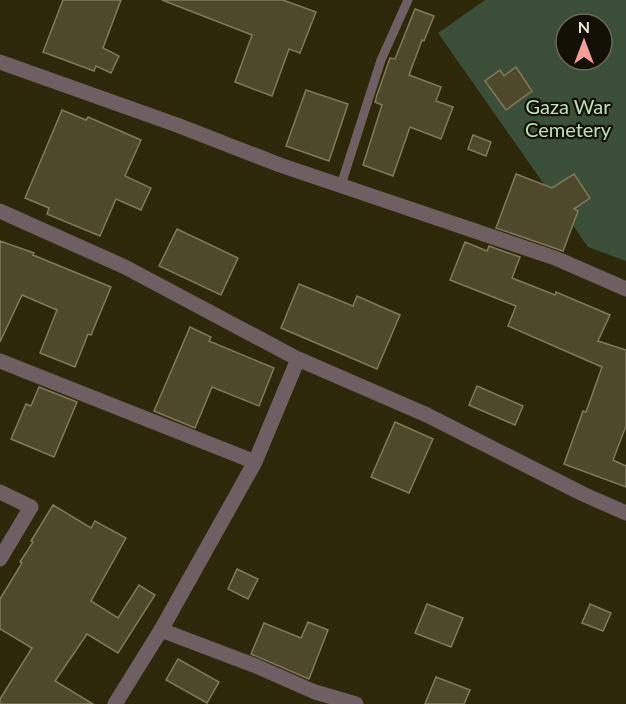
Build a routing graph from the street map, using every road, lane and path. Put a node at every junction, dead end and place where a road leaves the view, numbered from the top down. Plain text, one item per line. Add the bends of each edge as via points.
1 (408, 0) edge
2 (0, 62) edge
3 (341, 185) junction
4 (0, 211) edge
5 (626, 288) edge
6 (298, 359) junction
7 (0, 361) edge
8 (255, 462) junction
9 (0, 492) edge
10 (626, 513) edge
11 (0, 559) edge
12 (161, 630) junction
13 (116, 704) edge
14 (356, 704) edge

1 - 3 lane via 381,60
2 - 3 street
3 - 5 street via 555,258
4 - 6 street via 125,267
6 - 8 street
6 - 10 street via 427,415
7 - 8 street
8 - 12 street
9 - 11 street via 31,507
12 - 13 street
12 - 14 street via 315,692

